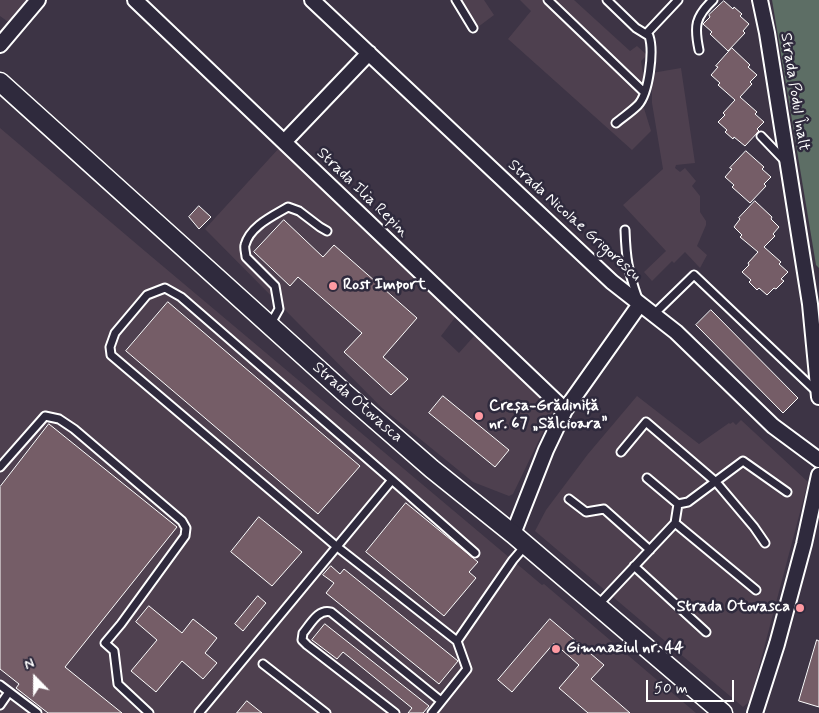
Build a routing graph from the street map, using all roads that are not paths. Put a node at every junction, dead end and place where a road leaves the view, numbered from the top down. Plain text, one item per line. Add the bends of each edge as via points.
1 (38, 0) edge
2 (135, 0) edge
3 (312, 0) edge
4 (456, 0) edge
5 (548, 0) edge
6 (607, 0) edge
7 (678, 0) edge
8 (714, 0) edge
9 (760, 0) edge
10 (473, 28) dead end
11 (646, 34) junction
12 (0, 45) edge
13 (699, 50) dead end
14 (369, 53) junction
15 (0, 82) edge
16 (644, 92) junction
17 (616, 123) dead end
18 (761, 136) dead end
19 (285, 141) junction
20 (788, 165) junction
21 (327, 230) dead end
22 (625, 230) dead end
23 (805, 269) junction
24 (819, 282) edge
25 (640, 304) junction
26 (654, 314) junction
27 (270, 326) junction
28 (819, 393) edge
29 (819, 397) edge
30 (565, 410) junction
31 (621, 452) dead end
32 (819, 460) edge
33 (0, 467) edge
34 (647, 478) dead end
35 (392, 480) junction
36 (716, 482) junction
37 (818, 485) edge
38 (787, 492) dead end
39 (569, 499) dead end
40 (678, 504) junction
41 (675, 523) junction
42 (520, 540) junction
43 (765, 543) dead end
44 (336, 546) junction
45 (650, 550) junction
46 (475, 553) dead end
47 (634, 566) junction
48 (756, 590) dead end
49 (598, 606) junction
50 (706, 632) dead end
51 (457, 641) junction
52 (262, 664) dead end
53 (0, 685) edge
54 (10, 692) junction
55 (441, 701) junction
56 (0, 705) edge
57 (37, 713) edge
58 (149, 713) edge
59 (199, 713) edge
60 (326, 713) edge
61 (395, 713) edge
62 (432, 713) edge
63 (723, 713) edge
64 (755, 713) edge

1 - 12 street
2 - 19 street, Strada Ilia Repin
3 - 14 street, Strada Nicolae Grigorescu
4 - 10 lane
5 - 16 lane
6 - 11 lane
7 - 11 lane
8 - 13 lane via 698,18 695,31
9 - 20 street, Strada Podul Înalt
11 - 16 lane via 651,45
14 - 19 street
14 - 25 street, Strada Nicolae Grigorescu via 604,275
15 - 27 street, Strada Otovasca
16 - 17 lane via 638,104
18 - 20 lane
19 - 30 street, Strada Ilia Repin
20 - 23 street, Strada Podul Înalt
21 - 27 lane via 288,207 253,231 245,245 246,257 275,286 279,309
22 - 25 lane via 626,260
23 - 24 street
23 - 28 street, Strada Podul Înalt
25 - 26 street, Strada Nicolae Grigorescu
25 - 30 street
26 - 28 lane via 694,275
26 - 32 street, Strada Nicolae Grigorescu via 774,426
27 - 42 street, Strada Otovasca via 432,469
28 - 29 street, Strada Podul Înalt
30 - 42 street via 546,450
31 - 36 lane via 646,422
33 - 58 lane via 45,416 59,419 182,521 186,528 185,536 105,643 114,651 118,684
34 - 40 lane
35 - 44 lane
35 - 44 lane via 181,297 165,288 147,295 115,333 110,346 111,355
35 - 46 lane
36 - 38 lane via 743,461
36 - 40 lane via 688,502
36 - 43 lane
37 - 64 street via 777,644
39 - 45 lane via 586,512 604,509
40 - 41 lane
41 - 45 lane
41 - 48 lane
42 - 49 street, Strada Otovasca
42 - 51 lane via 513,560
44 - 51 lane
44 - 59 lane
45 - 47 lane
47 - 49 lane
47 - 50 lane
49 - 63 street, Strada Otovasca
51 - 55 lane via 467,669
52 - 60 lane
53 - 54 lane
54 - 56 lane
54 - 57 lane
55 - 61 lane via 331,612 320,612 302,633 302,640
55 - 62 lane

